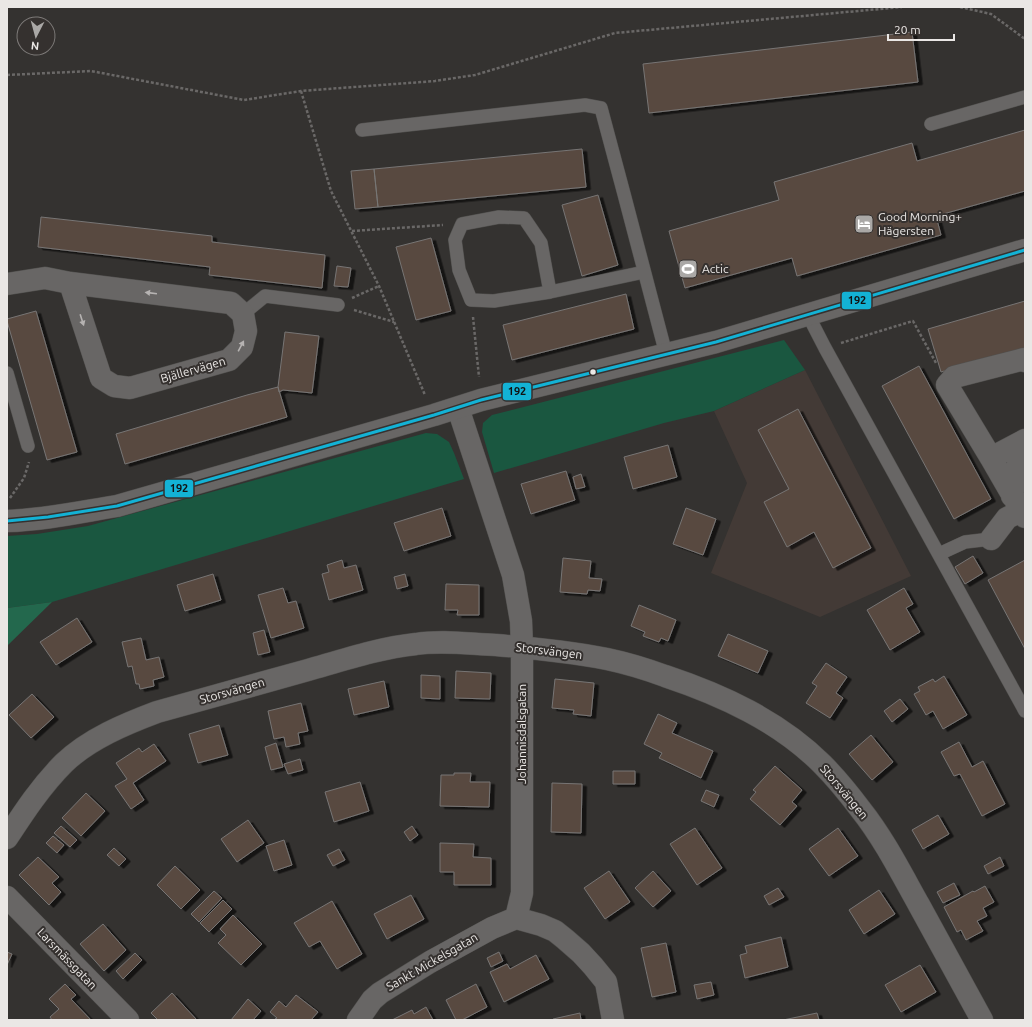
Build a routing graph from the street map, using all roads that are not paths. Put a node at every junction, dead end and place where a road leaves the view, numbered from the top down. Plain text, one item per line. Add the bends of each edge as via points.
1 (1025, 97) edge
2 (931, 124) dead end
3 (362, 130) dead end
4 (1025, 250) edge
5 (644, 272) junction
6 (70, 283) junction
7 (7, 284) edge
8 (550, 292) junction
9 (338, 305) road end
10 (243, 314) junction
11 (808, 315) junction
12 (666, 354) junction
13 (1025, 361) edge
14 (7, 373) edge
15 (458, 408) junction
16 (1023, 441) edge
17 (28, 446) road end
18 (990, 458) junction
19 (1020, 508) edge
20 (7, 520) edge
21 (991, 539) joint
22 (939, 554) junction
23 (522, 647) junction
24 (1025, 711) edge
25 (7, 838) edge
26 (7, 897) edge
27 (516, 918) junction
28 (128, 1020) edge
29 (358, 1020) edge
30 (613, 1020) edge
31 (982, 1020) edge

1 - 2 lane
3 - 5 lane via 584,105 601,108
4 - 11 street
5 - 8 lane
5 - 12 lane
6 - 7 street via 44,278
10 -> 6 street via 231,303
6 -> 10 street, Bjällervägen via 101,378 114,386 130,388 229,360 242,347 246,331
8 - 8 lane via 540,243 524,218 499,217 462,224 455,240 459,270 471,300 494,300
9 - 10 lane via 266,296
11 - 12 street
11 - 22 lane
12 - 15 street
13 - 18 street via 1024,358 954,377 947,385
14 - 17 lane
15 - 20 street via 117,506 29,520
15 - 23 street, Johannisdalsgatan via 513,575 521,621
16 - 18 street
16 - 19 street
18 - 19 street
19 - 21 street via 1007,518
21 - 22 lane via 965,542
22 - 24 lane
23 - 25 street, Storsvängen via 446,642 417,643 357,656 157,712 130,722 85,747 65,763 33,798
23 - 27 street, Johannisdalsgatan via 522,893
23 - 31 street, Storsvängen via 608,659 688,684 749,711 805,748 862,811 883,842
26 - 28 street, Larsmässgatan
27 - 29 street, Sankt Mickelsgatan via 492,928 380,992
27 - 30 street via 555,931 581,953 606,982

